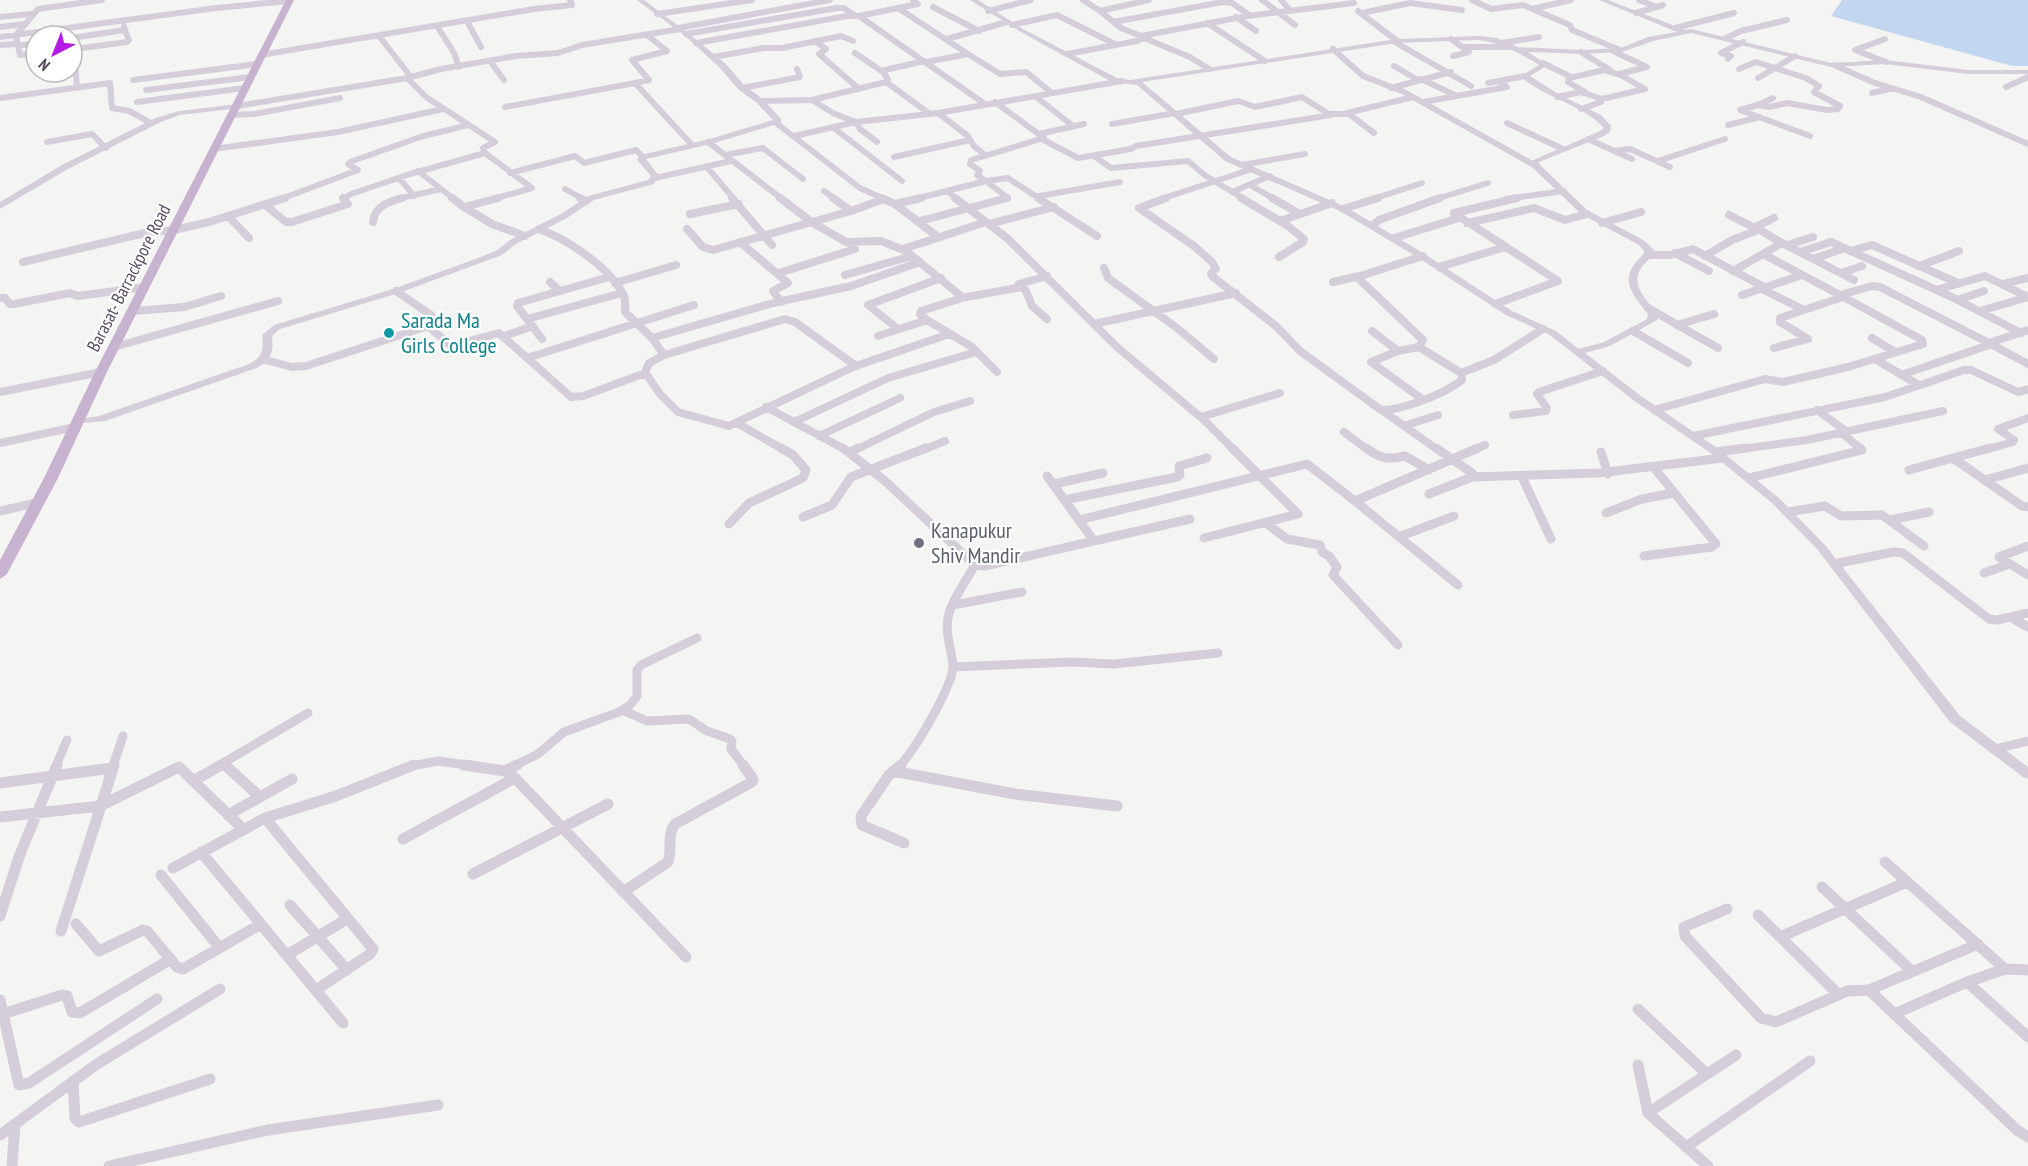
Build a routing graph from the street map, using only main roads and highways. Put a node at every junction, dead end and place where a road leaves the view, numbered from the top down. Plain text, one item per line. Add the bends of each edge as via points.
1 (289, 0) edge
2 (0, 574) edge

1 - 2 main road, Barasat- Barrackpore Road

